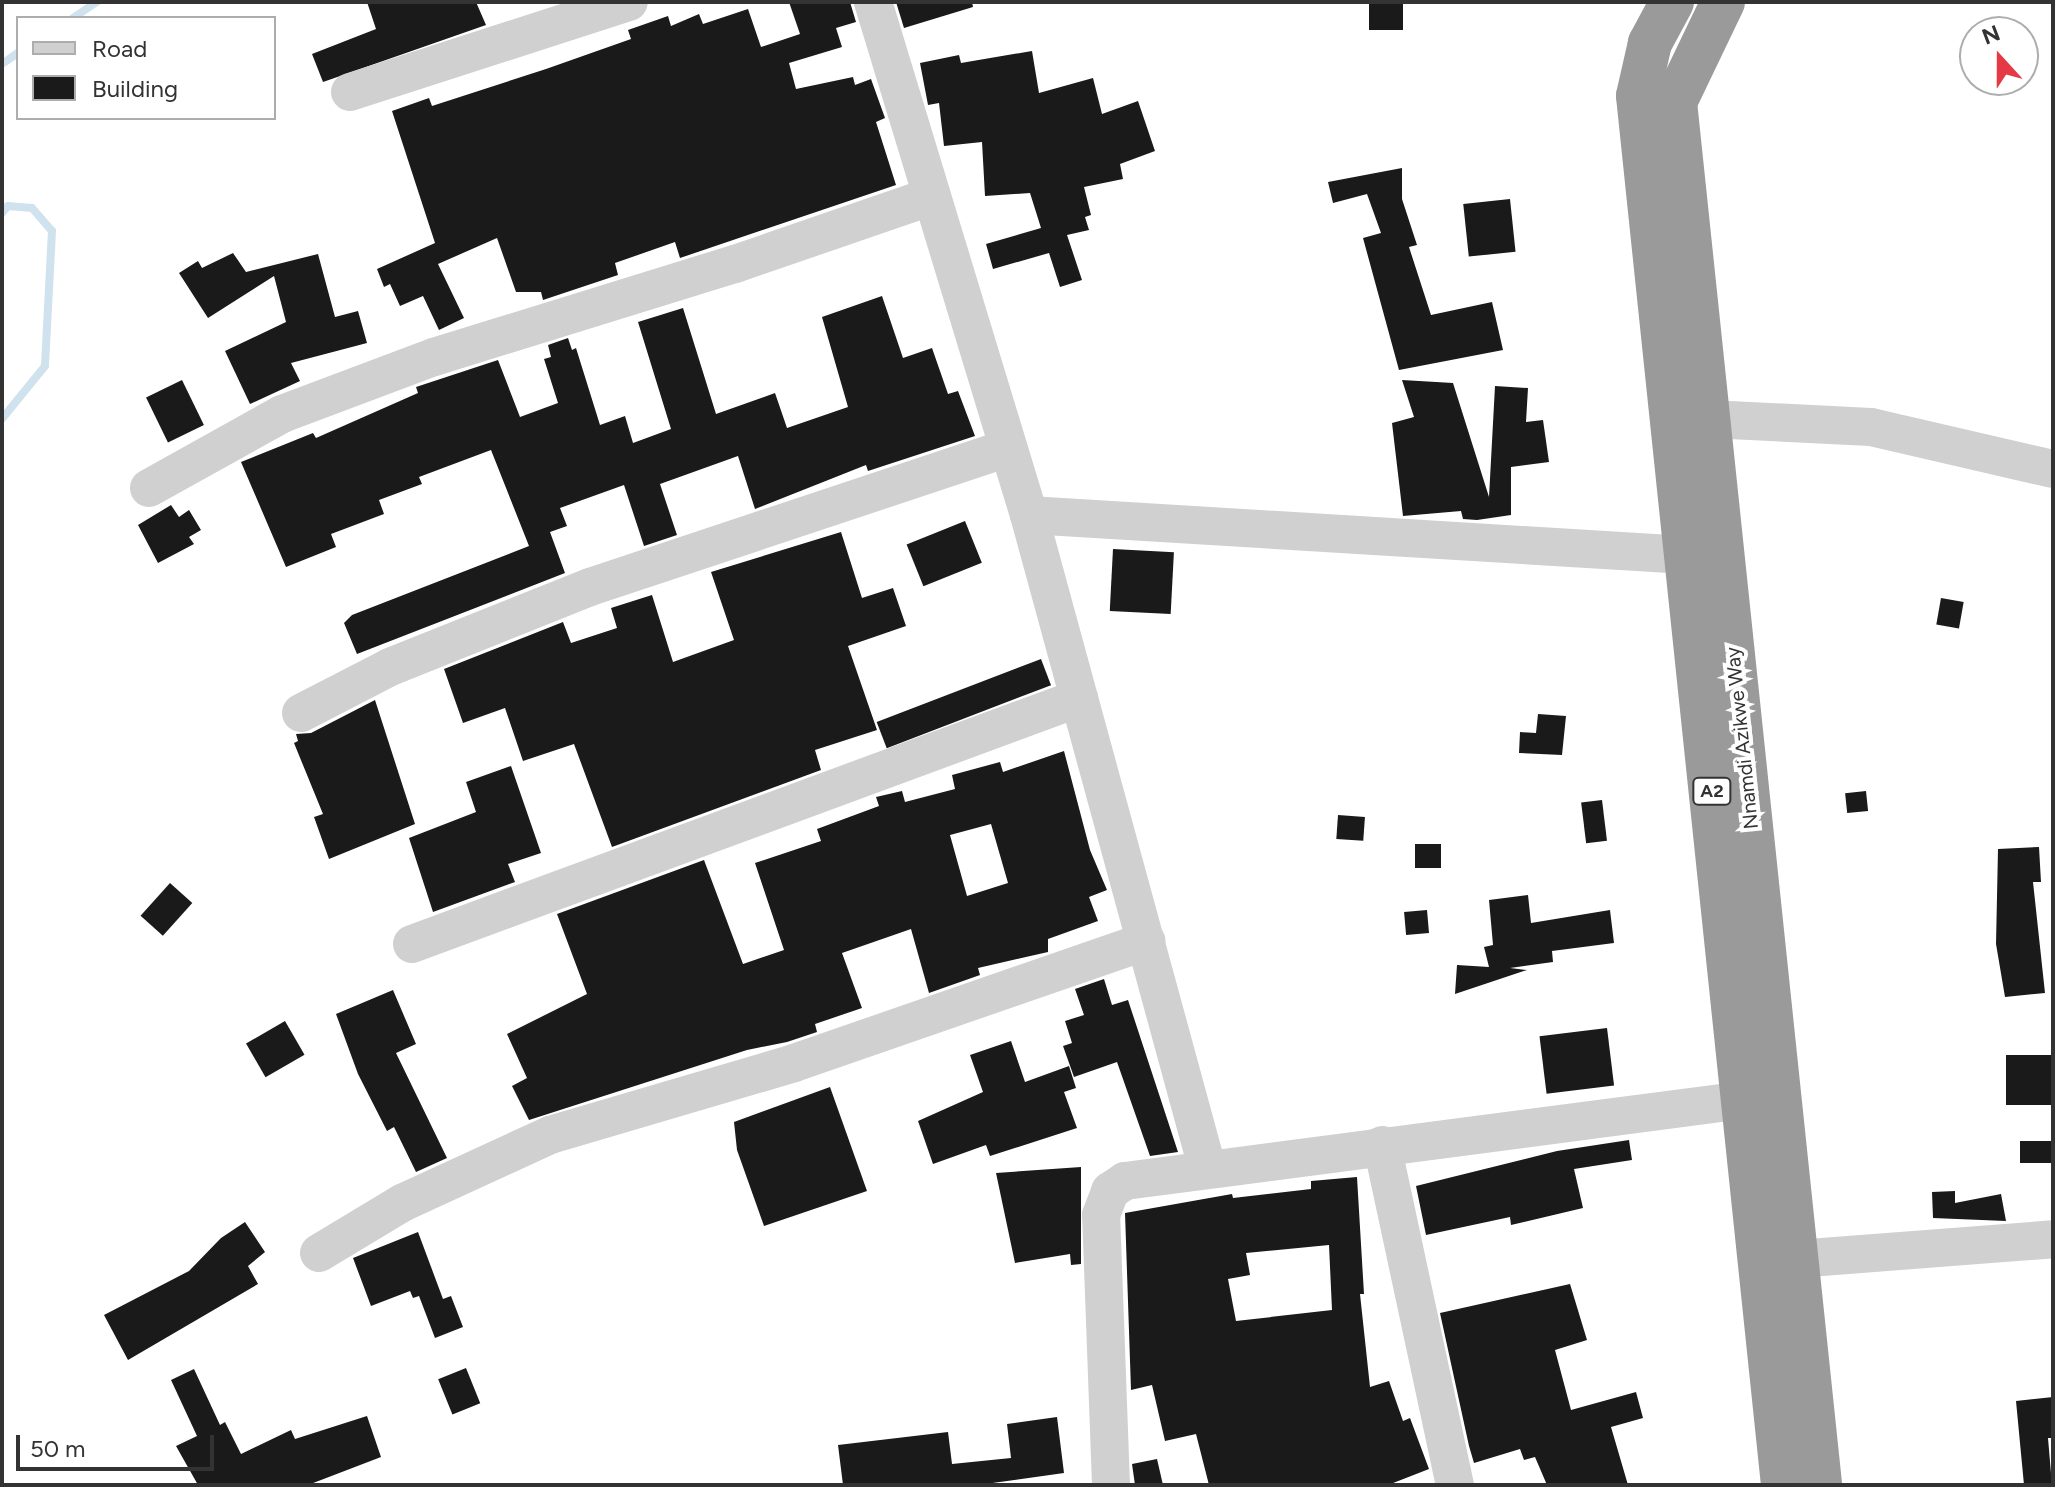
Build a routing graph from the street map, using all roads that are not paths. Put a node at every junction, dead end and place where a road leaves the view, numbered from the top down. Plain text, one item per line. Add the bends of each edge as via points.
1 (629, 2) edge
2 (873, 2) edge
3 (1672, 2) edge
4 (1723, 2) edge
5 (350, 92) dead end
6 (932, 196) junction
7 (1709, 419) junction
8 (1008, 448) junction
9 (2053, 469) edge
10 (149, 488) dead end
11 (1029, 515) junction
12 (1687, 555) junction
13 (1079, 698) junction
14 (301, 713) dead end
15 (1146, 941) junction
16 (412, 944) dead end
17 (1744, 1100) junction
18 (1382, 1145) junction
19 (1207, 1167) junction
20 (2053, 1239) edge
21 (319, 1253) dead end
22 (1796, 1259) junction
23 (1111, 1485) edge
24 (1455, 1485) edge
25 (1783, 1485) edge
26 (1820, 1485) edge

1 - 5 street
2 - 6 street
3 - 12 highway, Nnamdi Azikwe Way / A2 via 1650,43 1638,96
4 - 7 highway, Nnamdi Azikwe Way / A2 via 1675,102
6 - 8 street
6 - 10 street via 323,398 282,414
7 - 9 street via 1871,427
7 - 22 highway, Nnamdi Azikwe Way / A2
8 - 11 street
8 - 14 street via 590,587 390,667
11 - 12 street
11 - 13 street
12 - 17 highway, Nnamdi Azikwe Way / A2
13 - 15 street
13 - 16 street
15 - 19 street
15 - 21 street via 794,1063 550,1135 402,1203
17 - 18 street
17 - 25 highway, Nnamdi Azikwe Way / A2
18 - 19 street
18 - 24 street
19 - 23 street via 1125,1181 1110,1191 1101,1215
20 - 22 street
22 - 26 highway, Nnamdi Azikwe Way / A2

